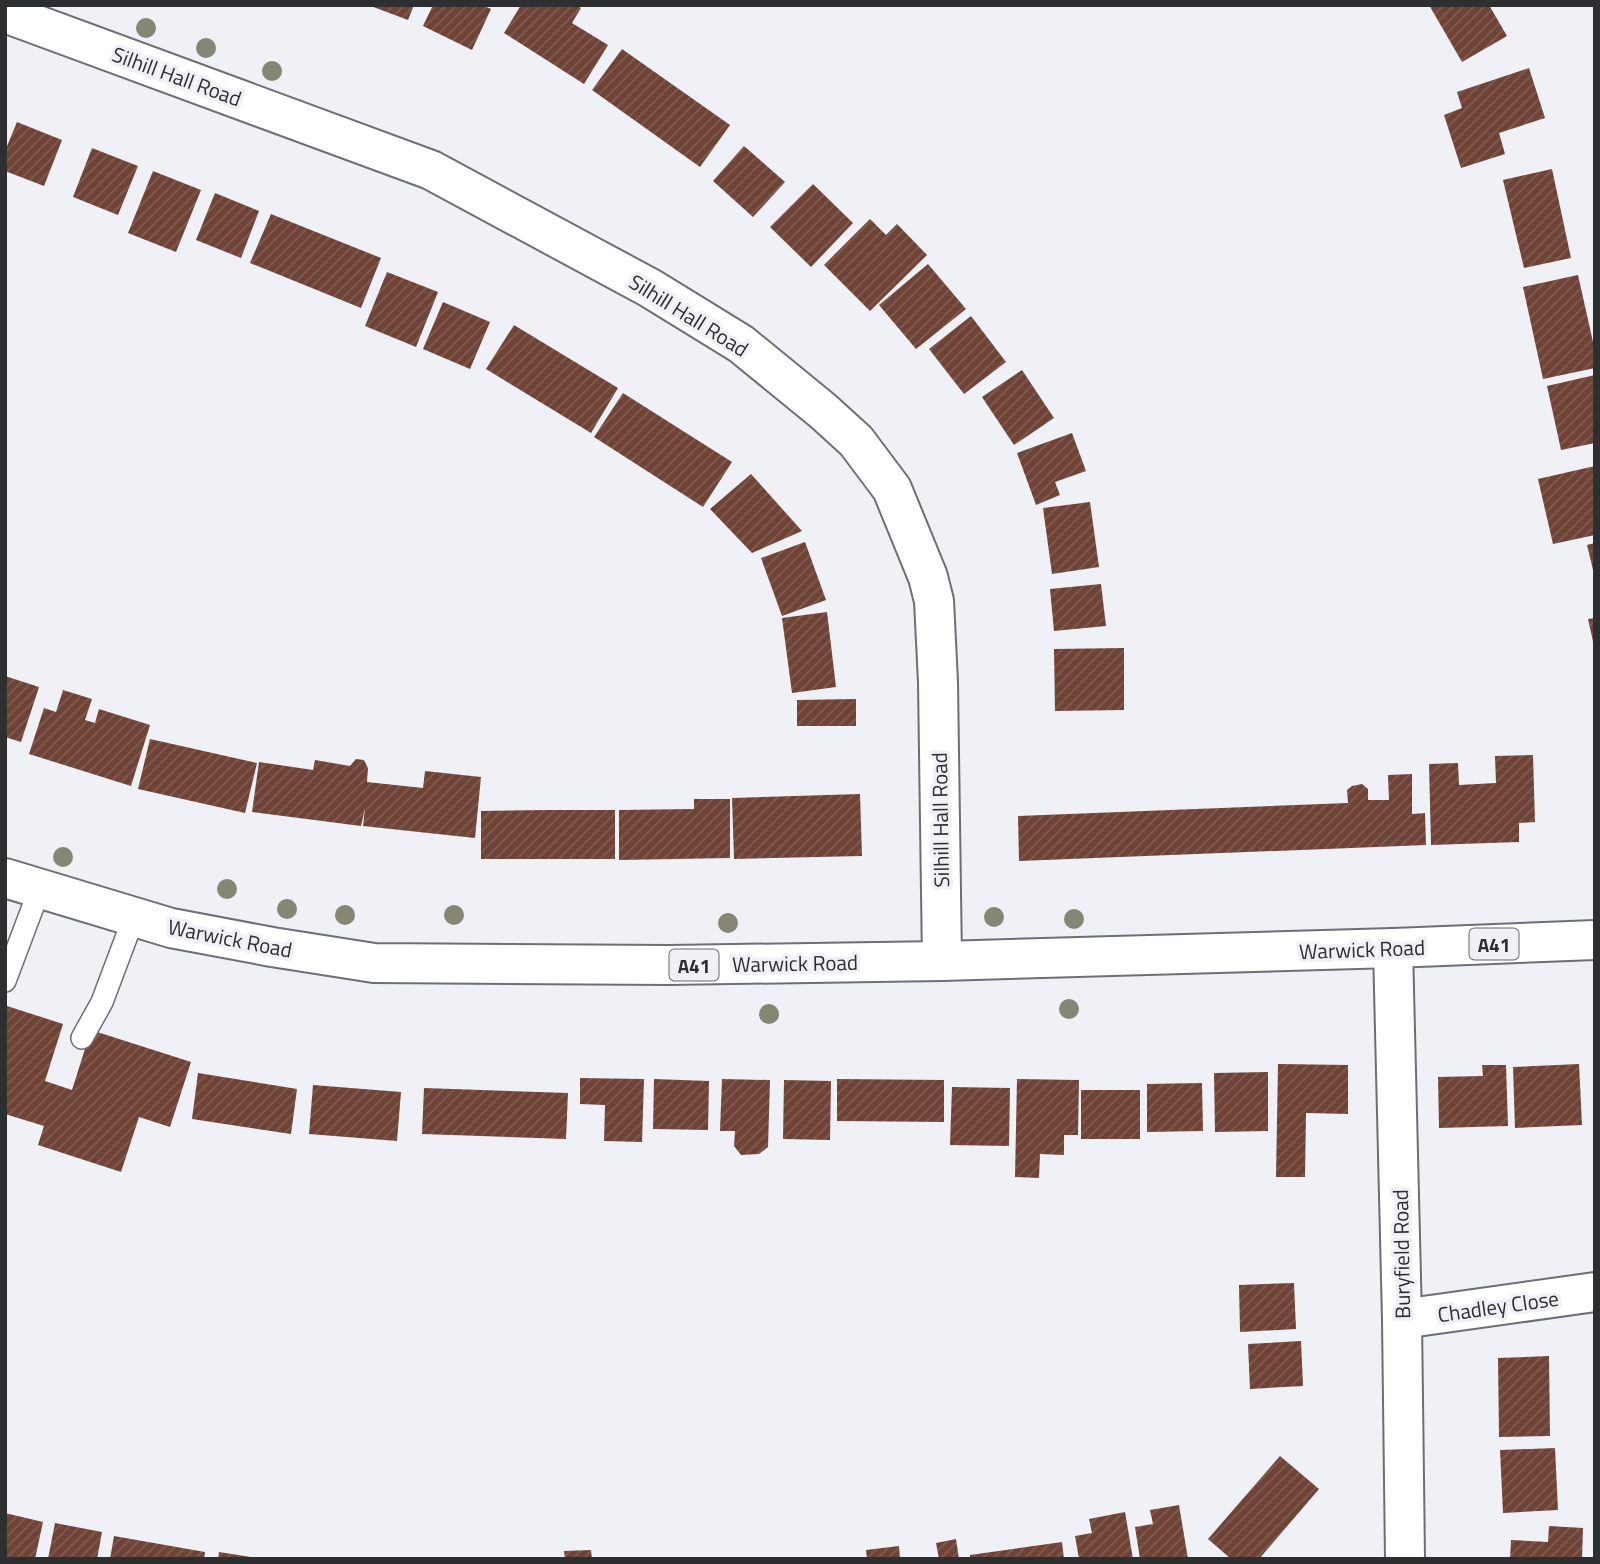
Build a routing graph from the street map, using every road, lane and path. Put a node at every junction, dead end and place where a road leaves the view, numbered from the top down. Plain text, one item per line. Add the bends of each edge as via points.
1 (5, 13) edge
2 (23, 883) edge
3 (134, 917) junction
4 (1595, 940) edge
5 (1393, 948) junction
6 (942, 961) junction
7 (5, 981) edge
8 (82, 1038) dead end
9 (1595, 1292) edge
10 (1402, 1319) junction
11 (1405, 1559) edge

1 - 6 main road, Silhill Hall Road via 431,170 650,288 741,344 856,441 892,489 934,601
2 - 3 main road, Warwick Road / A41
2 - 7 lane
3 - 6 main road, Warwick Road / A41 via 209,935 374,963
3 - 8 lane via 102,1002
4 - 5 main road, Warwick Road / A41
5 - 6 main road, Warwick Road / A41
5 - 10 main road, Buryfield Road
9 - 10 main road, Chadley Close
10 - 11 main road, Buryfield Road

